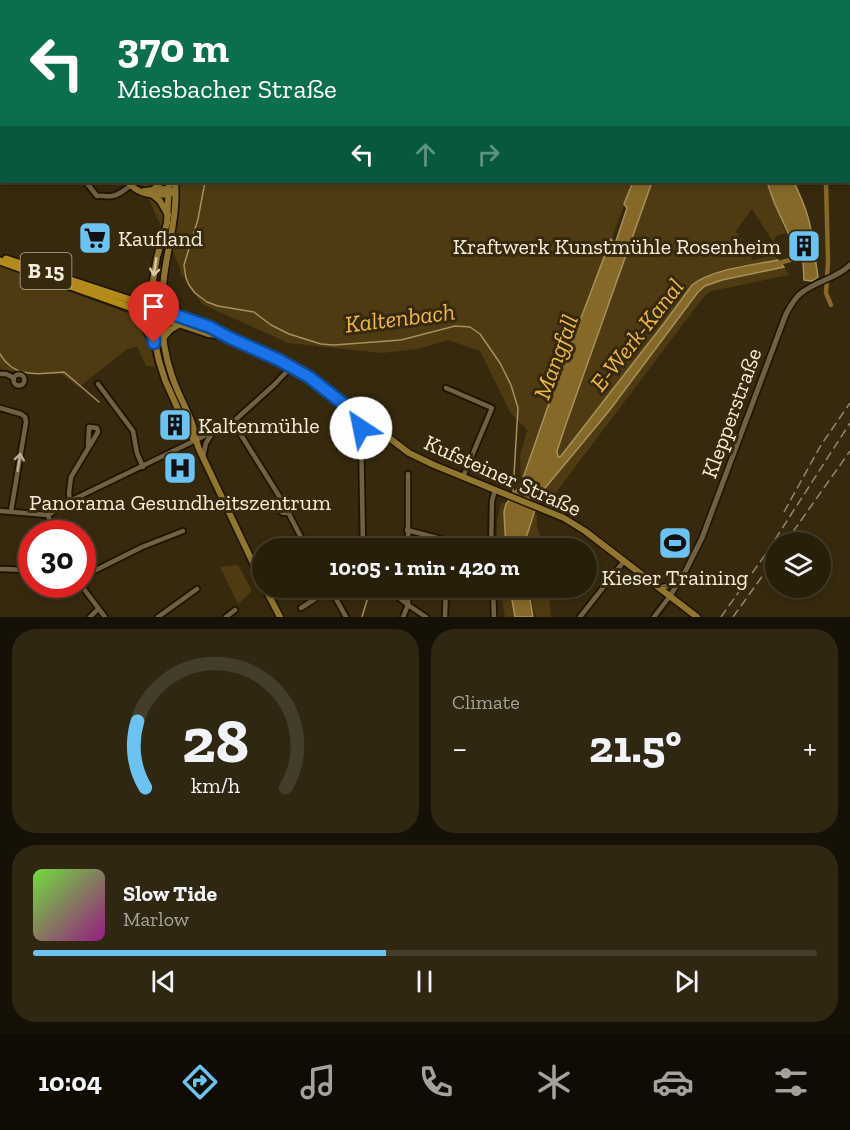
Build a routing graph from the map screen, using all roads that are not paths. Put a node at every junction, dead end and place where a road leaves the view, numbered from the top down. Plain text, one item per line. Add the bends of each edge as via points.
1 (87, 183) edge
2 (129, 183) edge
3 (160, 183) edge
4 (169, 183) edge
5 (175, 183) edge
6 (171, 192) junction
7 (153, 193) junction
8 (168, 216) junction
9 (0, 257) edge
10 (0, 261) edge
11 (850, 266) edge
12 (152, 287) junction
13 (164, 287) junction
14 (134, 305) junction
15 (152, 311) junction
16 (163, 311) junction
17 (163, 319) junction
18 (182, 321) junction
19 (164, 338) junction
20 (154, 343) junction
21 (291, 367) junction
22 (0, 374) edge
23 (14, 378) dead end
24 (98, 384) dead end
25 (446, 388) dead end
26 (0, 408) edge
27 (364, 420) junction
28 (233, 422) junction
29 (213, 432) junction
30 (196, 441) junction
31 (88, 447) dead end
32 (202, 458) junction
33 (143, 467) junction
34 (408, 474) dead end
35 (463, 477) junction
36 (499, 491) junction
37 (281, 499) junction
38 (70, 501) junction
39 (0, 511) edge
40 (11, 512) junction
41 (288, 512) junction
42 (48, 515) junction
43 (50, 520) edge
44 (407, 530) junction
45 (183, 531) dead end
46 (301, 538) edge
47 (363, 538) edge
48 (407, 538) edge
49 (437, 538) edge
50 (491, 538) edge
51 (252, 561) edge
52 (624, 561) junction
53 (0, 569) edge
54 (18, 570) edge
55 (96, 570) edge
56 (678, 584) junction
57 (659, 588) junction
58 (197, 589) dead end
59 (670, 596) junction
60 (91, 598) edge
61 (270, 598) edge
62 (316, 598) edge
63 (336, 598) edge
64 (399, 598) edge
65 (408, 598) edge
66 (446, 598) edge
67 (493, 598) edge
68 (408, 605) junction
69 (301, 608) dead end
70 (99, 609) junction
71 (235, 610) dead end
72 (90, 617) edge
73 (105, 617) edge
74 (158, 617) edge
75 (226, 617) edge
76 (280, 617) edge
77 (346, 617) edge
78 (404, 617) edge
79 (426, 617) edge
80 (445, 617) edge
81 (494, 617) edge
82 (580, 617) edge
83 (654, 617) edge
84 (697, 617) edge

1 - 2 street via 97,196 114,196
2 - 7 main road via 142,192
3 - 7 main road
4 - 6 main road
5 - 6 main road
6 - 7 main road
6 - 8 main road
6 - 13 main road via 174,218
7 - 8 main road
8 -> 12 main road
9 - 14 main road, Kufsteiner Straße / B 15
10 - 14 main road, Kufsteiner Straße / B 15
11 - 56 street, Klepperstraße via 800,294 786,314 702,538
12 - 14 main road
12 - 15 main road
13 - 16 main road
13 - 18 main road
14 - 15 main road, Kufsteiner Straße / B 15
14 - 20 main road
15 - 16 main road, Kufsteiner Straße
15 - 17 main road, Kufsteiner Straße
15 - 20 main road
16 - 17 main road
16 - 18 main road, Kufsteiner Straße
17 - 18 main road, Kufsteiner Straße
17 - 19 main road
18 - 19 main road
18 - 21 main road, Kufsteiner Straße via 210,327
19 - 30 main road via 172,377
20 - 30 main road via 165,380 189,434
21 - 27 main road, Kufsteiner Straße
21 - 28 street
22 - 23 street
24 - 33 street via 133,431
25 - 35 street via 492,408
40 -> 26 street via 26,422 21,414
27 - 35 main road, Kufsteiner Straße via 409,453
27 - 47 street
28 - 29 street
28 - 37 street
29 - 30 street
29 - 32 street
30 - 32 main road
30 - 33 street
31 - 38 street via 71,477
32 - 51 main road
33 - 38 street
34 - 44 street
35 - 36 main road, Kufsteiner Straße
36 - 50 street via 492,501
36 - 52 main road, Kufsteiner Straße via 564,518
37 - 41 street via 279,510
37 - 41 street via 291,502
38 - 42 street
39 - 40 street
40 - 42 street
41 - 46 street
42 - 43 street
44 - 48 street
44 - 49 street
45 - 55 street
52 - 57 main road, Kufsteiner Straße
52 - 82 street
53 - 54 street
56 - 57 street
56 - 59 street, Klepperstraße
57 - 59 main road, Kufsteiner Straße
58 - 74 street
59 - 83 street
59 - 84 main road, Kufsteiner Straße
60 - 70 street
61 - 76 main road
62 - 69 street
63 - 77 street
64 - 68 street
65 - 68 street
66 - 80 street
67 - 81 street
68 - 78 street
68 - 79 street
70 - 72 street
70 - 73 street
71 - 75 street

